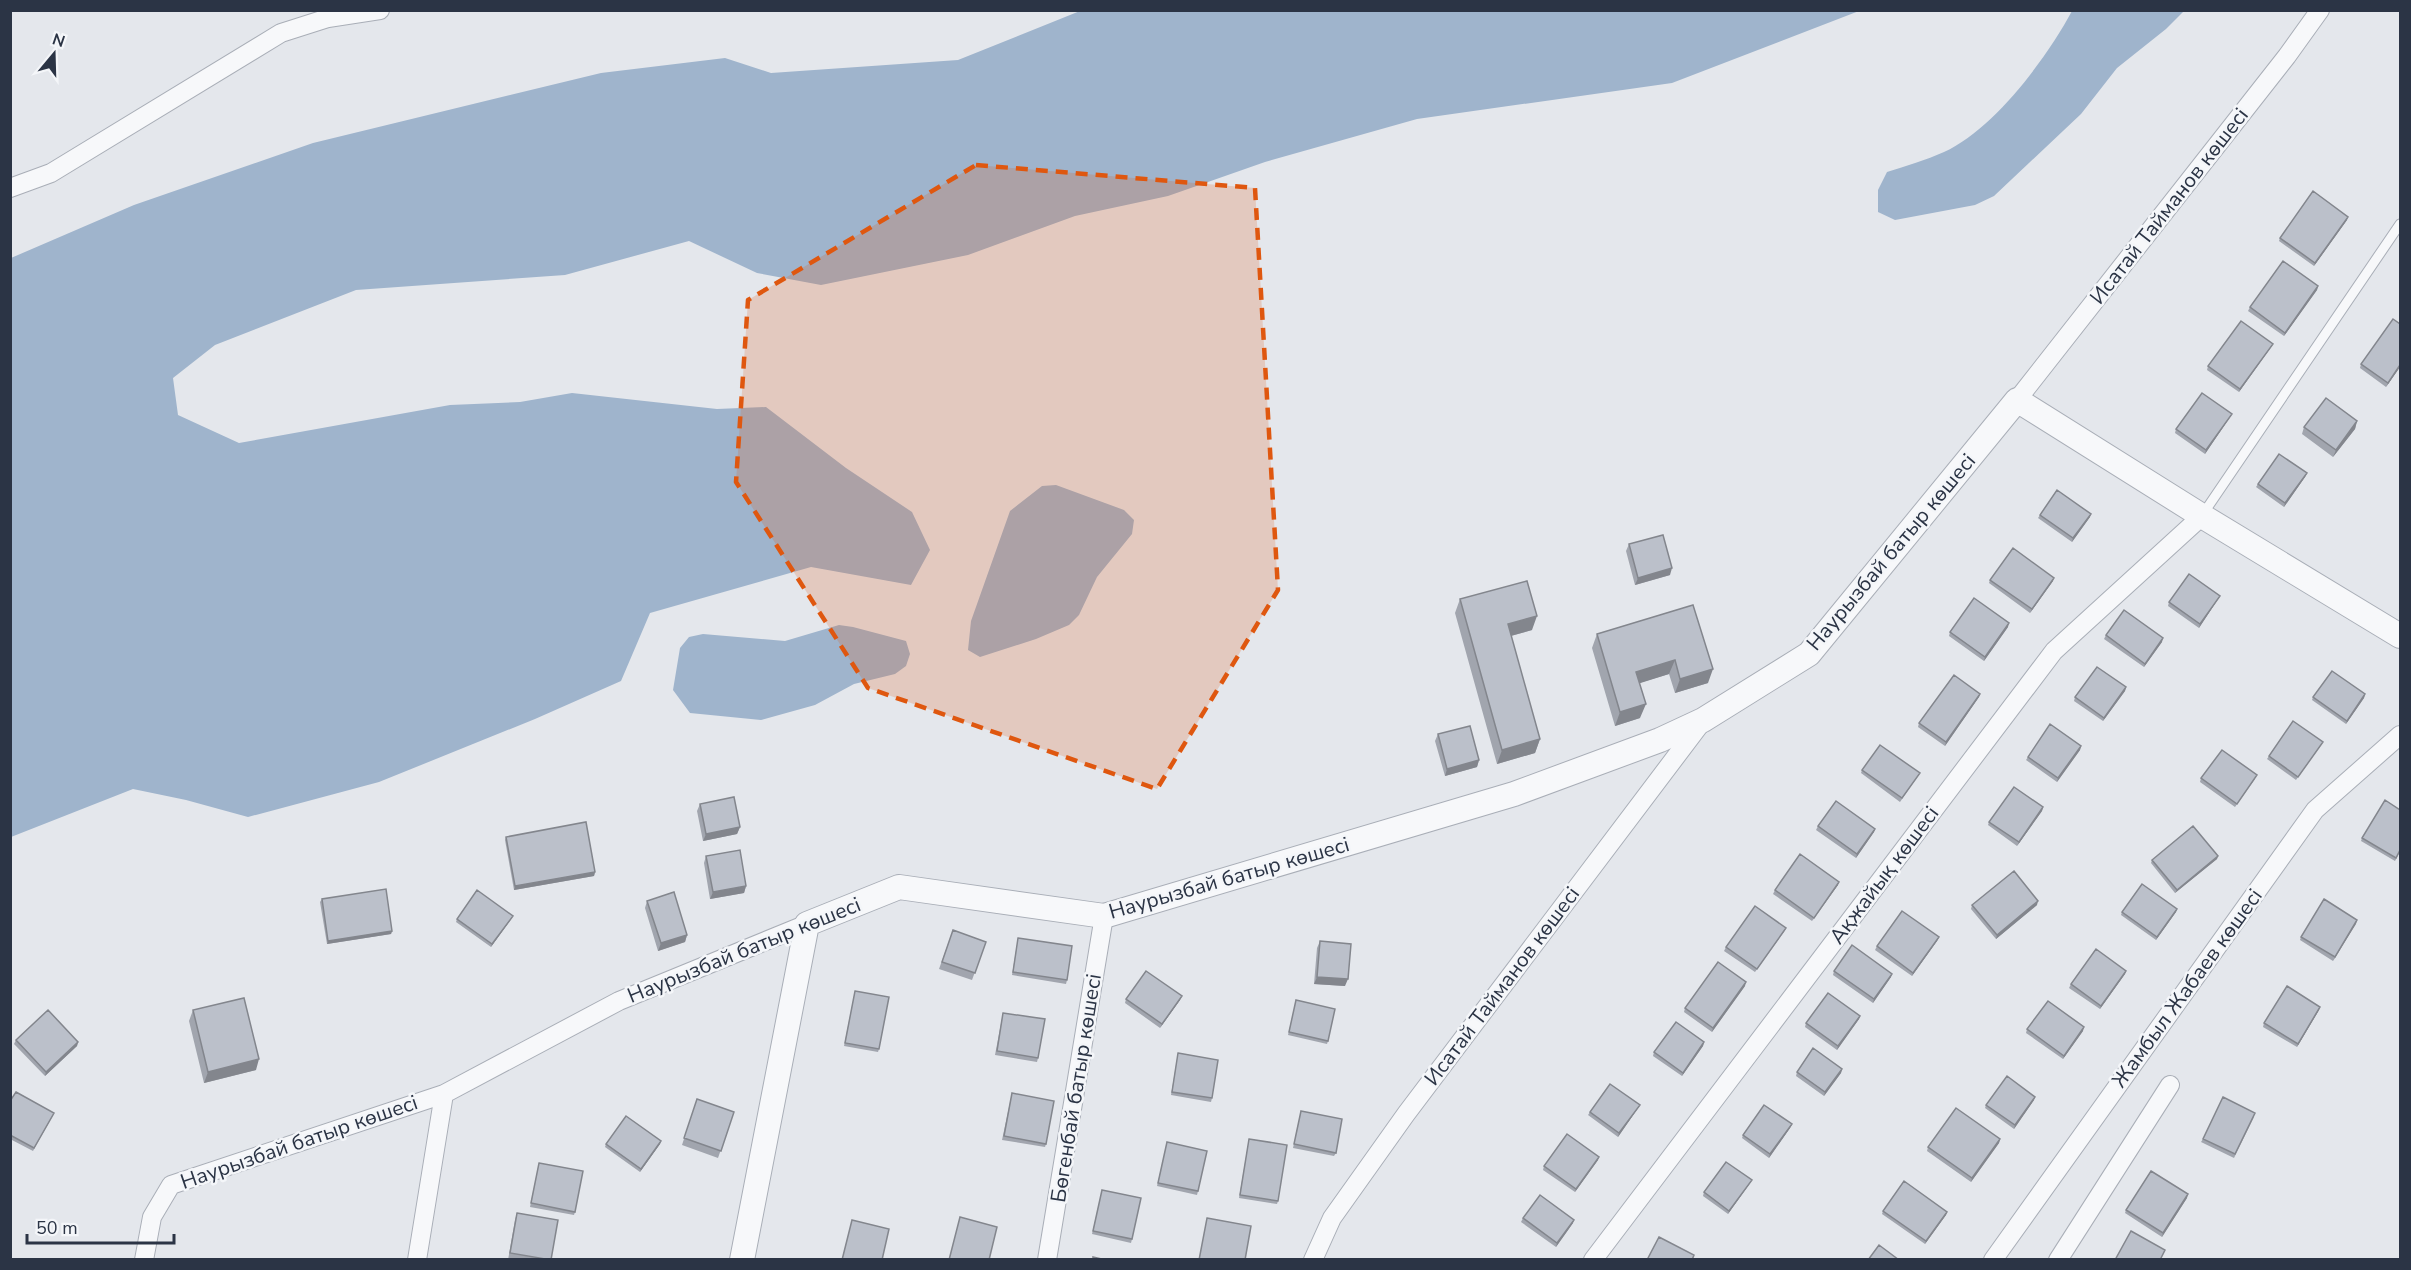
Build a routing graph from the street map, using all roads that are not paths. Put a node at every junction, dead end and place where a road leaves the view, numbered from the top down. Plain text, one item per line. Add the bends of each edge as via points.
1 (380, 10) edge
2 (2320, 10) edge
3 (10, 188) edge
4 (2400, 224) edge
5 (2017, 400) junction
6 (2202, 516) junction
7 (2400, 636) edge
8 (1703, 720) junction
9 (2400, 735) edge
10 (1104, 916) junction
11 (807, 924) junction
12 (2170, 1085) dead end
13 (444, 1094) junction
14 (144, 1260) edge
15 (417, 1260) edge
16 (742, 1260) edge
17 (1047, 1260) edge
18 (1313, 1260) edge
19 (1593, 1260) edge
20 (1994, 1260) edge
21 (2058, 1260) edge

1 - 3 street via 328,18 281,33 51,173
2 - 5 street, Исатай Тайманов көшесі
4 - 6 lane
5 - 6 street
5 - 8 street, Наурызбай батыр көшесі via 1809,654
6 - 7 street
6 - 19 street, Ақжайық көшесі via 2054,651
8 - 10 street, Наурызбай батыр көшесі via 1514,794
8 - 18 street, Исатай Тайманов көшесі via 1406,1114 1332,1218
9 - 20 street, Жамбыл Жабаев көшесі via 2315,810
10 - 11 street, Наурызбай батыр көшесі via 899,888
10 - 17 street, Бөгенбай батыр көшесі
11 - 13 street, Наурызбай батыр көшесі via 619,1001
11 - 16 street
12 - 21 street
13 - 14 street, Наурызбай батыр көшесі via 171,1185 152,1216
13 - 15 street

